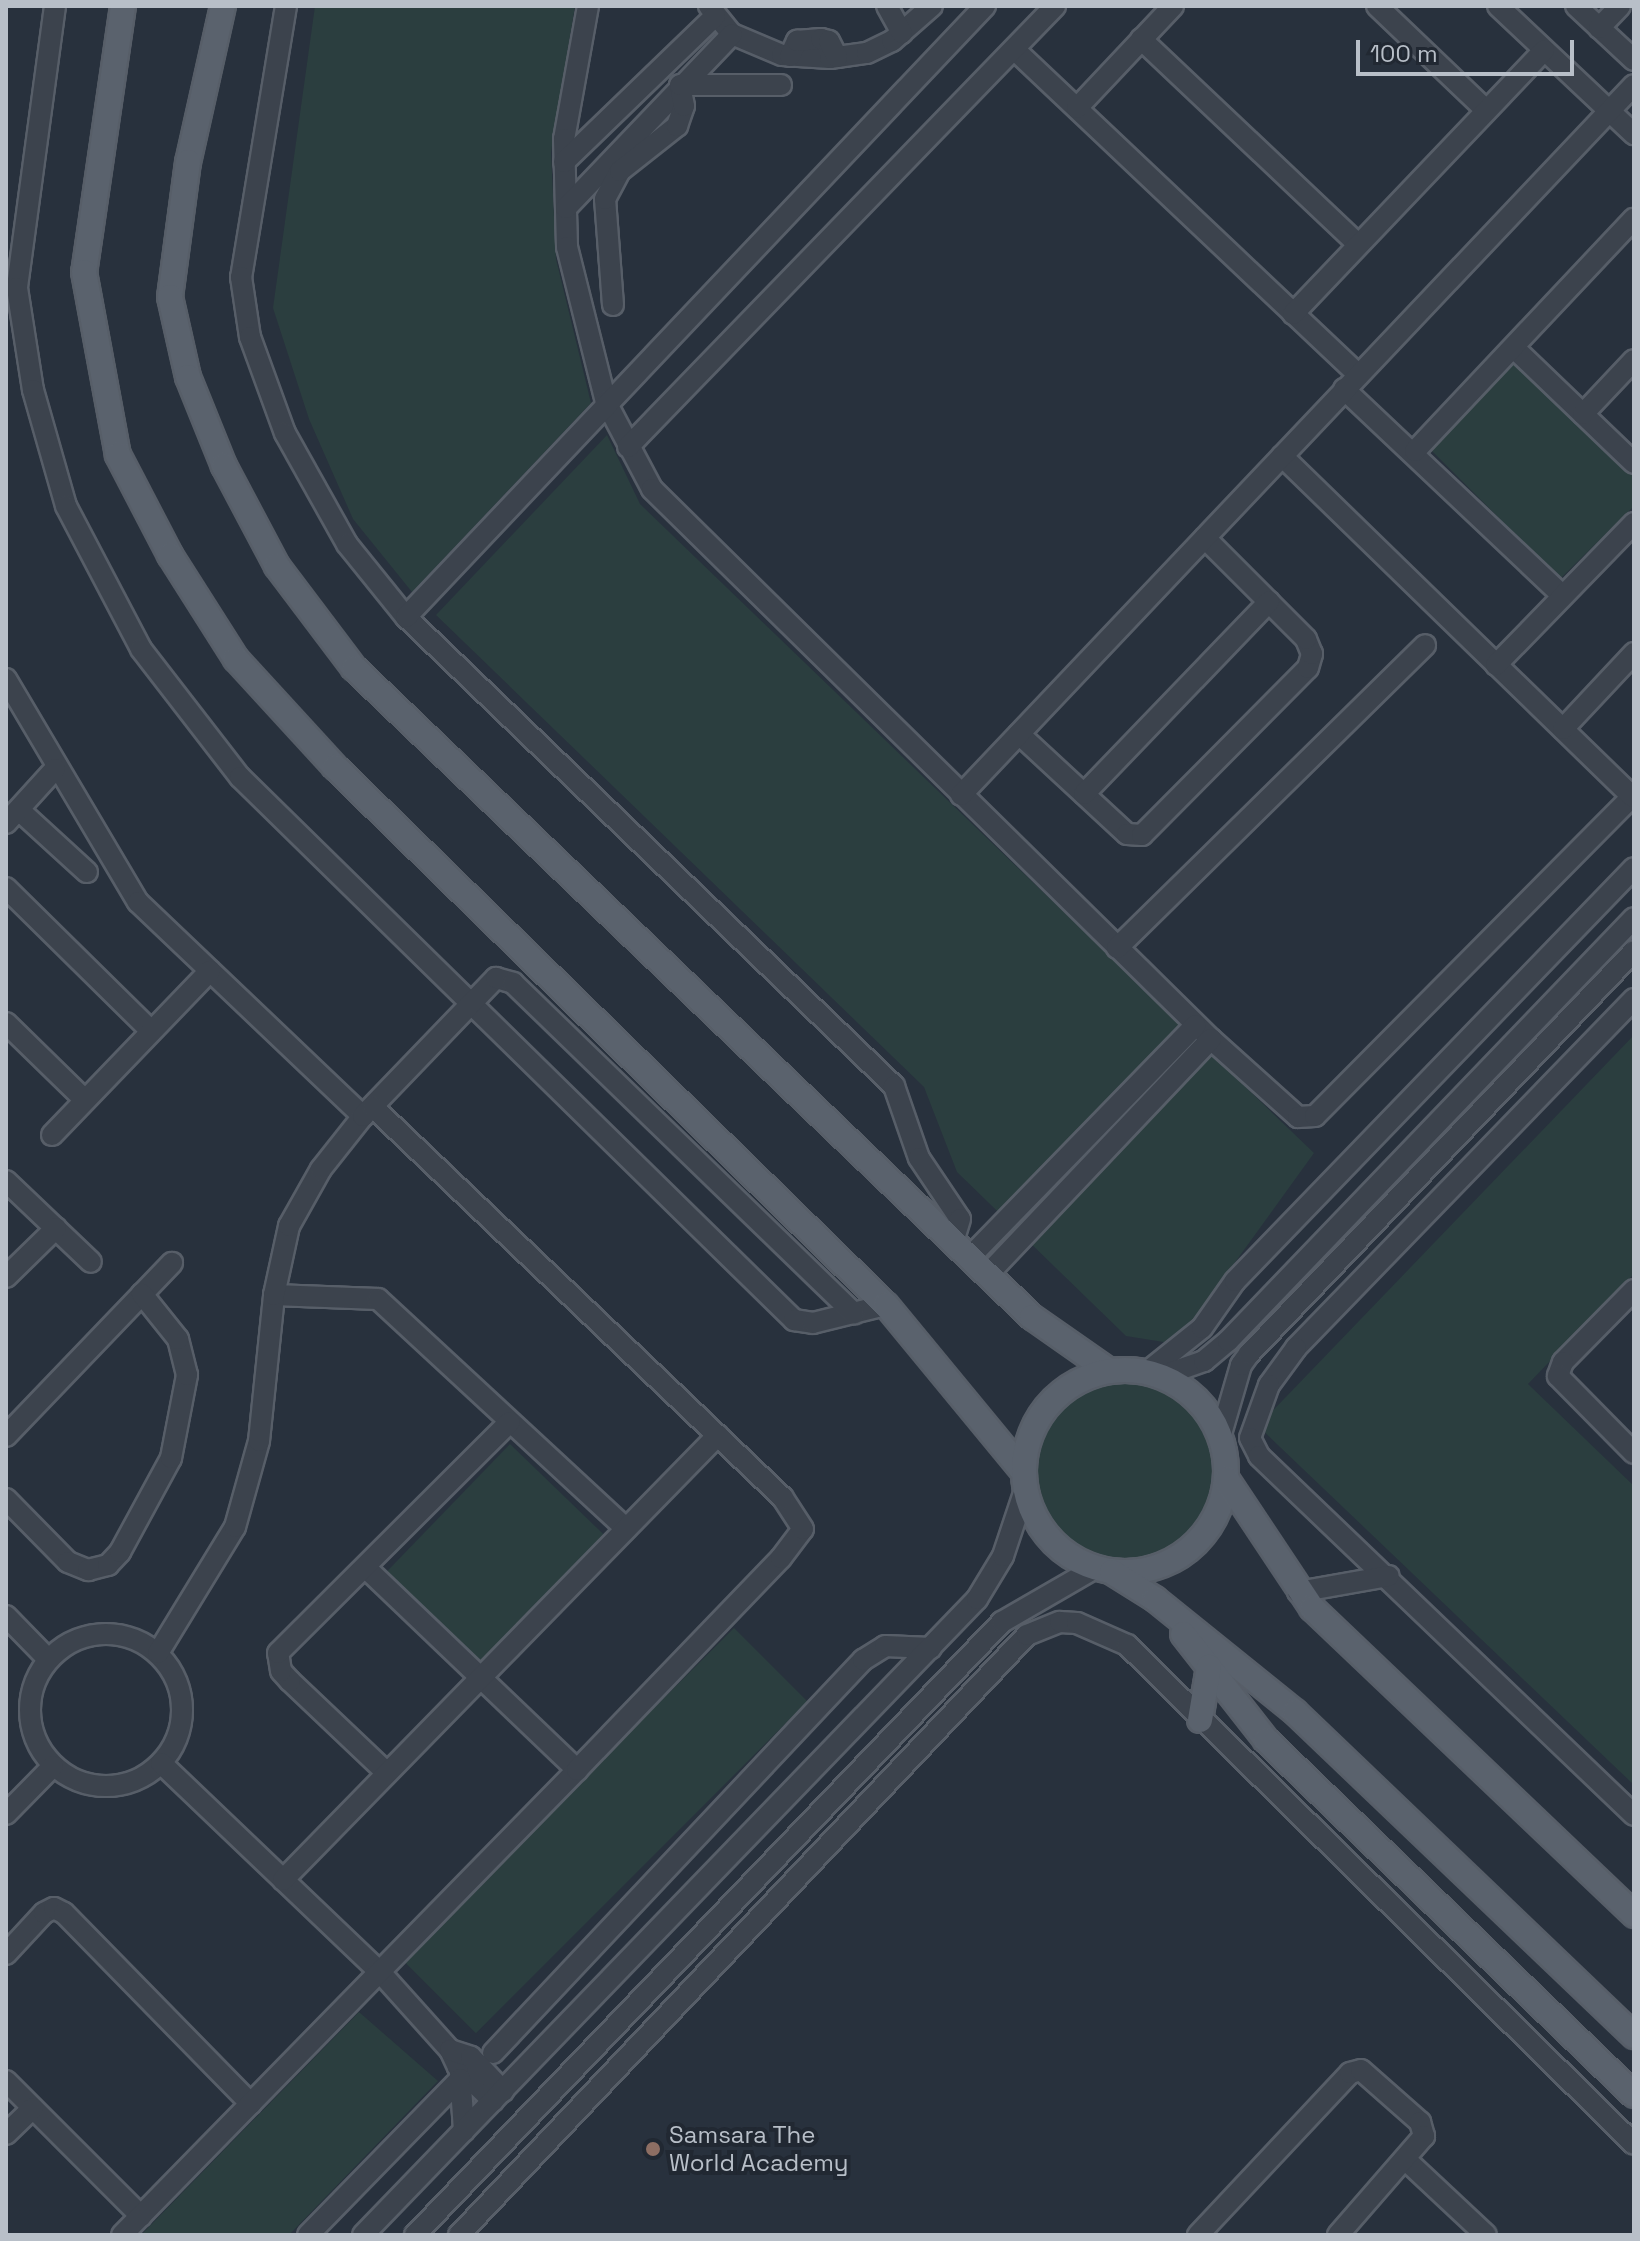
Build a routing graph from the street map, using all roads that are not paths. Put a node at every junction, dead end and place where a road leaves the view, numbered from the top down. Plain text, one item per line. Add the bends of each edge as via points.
1 (55, 6) edge
2 (122, 6) edge
3 (223, 6) edge
4 (286, 6) edge
5 (588, 6) edge
6 (887, 6) edge
7 (932, 6) edge
8 (985, 6) edge
9 (1055, 6) edge
10 (1173, 6) edge
11 (1377, 6) edge
12 (1498, 6) edge
13 (1576, 6) edge
14 (1620, 6) edge
15 (712, 11) edge
16 (1599, 28) junction
17 (902, 33) junction
18 (732, 34) junction
19 (1141, 39) junction
20 (1015, 50) junction
21 (1544, 50) junction
22 (1634, 60) edge
23 (680, 85) junction
24 (781, 85) dead end
25 (1634, 85) edge
26 (1077, 108) junction
27 (1486, 110) junction
28 (1609, 111) junction
29 (1634, 134) edge
30 (564, 162) junction
31 (566, 208) junction
32 (1634, 219) edge
33 (1358, 244) junction
34 (613, 305) dead end
35 (1293, 314) junction
36 (1514, 348) junction
37 (1634, 360) edge
38 (1351, 382) junction
39 (606, 402) junction
40 (1583, 414) junction
41 (628, 447) junction
42 (1415, 451) junction
43 (1282, 456) junction
44 (1634, 463) edge
45 (1634, 523) edge
46 (1205, 538) junction
47 (1562, 595) junction
48 (1269, 602) junction
49 (406, 617) junction
50 (1425, 645) dead end
51 (1634, 653) edge
52 (1496, 665) junction
53 (6, 679) edge
54 (1563, 729) junction
55 (1019, 734) junction
56 (55, 769) junction
57 (1084, 794) junction
58 (961, 795) junction
59 (1633, 795) edge
60 (13, 816) edge
61 (1634, 868) edge
62 (87, 872) dead end
63 (6, 888) edge
64 (1634, 918) edge
65 (1117, 948) junction
66 (1634, 951) edge
67 (210, 971) junction
68 (1634, 999) edge
69 (469, 1004) junction
70 (6, 1023) edge
71 (151, 1031) junction
72 (1204, 1032) junction
73 (85, 1100) junction
74 (368, 1112) junction
75 (52, 1135) dead end
76 (6, 1181) edge
77 (56, 1228) junction
78 (971, 1256) junction
79 (91, 1262) dead end
80 (172, 1263) dead end
81 (6, 1277) edge
82 (1634, 1290) edge
83 (142, 1294) junction
84 (274, 1295) junction
85 (886, 1305) junction
86 (854, 1313) junction
87 (1109, 1371) junction
88 (1154, 1374) junction
89 (510, 1422) junction
90 (1221, 1434) junction
91 (718, 1435) junction
92 (6, 1436) edge
93 (1634, 1453) edge
94 (1227, 1480) junction
95 (1024, 1481) junction
96 (6, 1499) edge
97 (626, 1529) junction
98 (367, 1569) junction
99 (1104, 1570) junction
100 (1389, 1576) junction
101 (1298, 1592) junction
102 (1155, 1599) junction
103 (6, 1616) edge
104 (931, 1648) junction
105 (158, 1653) junction
106 (48, 1659) junction
107 (1209, 1667) junction
108 (480, 1678) junction
109 (939, 1685) junction
110 (1200, 1720) junction
111 (945, 1721) junction
112 (161, 1763) junction
113 (53, 1766) junction
114 (577, 1770) junction
115 (387, 1773) junction
116 (6, 1814) edge
117 (1634, 1815) edge
118 (283, 1880) junction
119 (1634, 1915) edge
120 (6, 1954) edge
121 (380, 1972) junction
122 (1634, 2036) edge
123 (493, 2053) junction
124 (541, 2053) junction
125 (460, 2064) junction
126 (6, 2081) edge
127 (1634, 2095) edge
128 (498, 2096) junction
129 (251, 2104) junction
130 (33, 2108) junction
131 (464, 2131) junction
132 (6, 2134) edge
133 (1634, 2144) edge
134 (1407, 2161) junction
135 (141, 2216) junction
136 (1464, 2227) edge
137 (122, 2235) edge
138 (308, 2235) edge
139 (363, 2235) edge
140 (415, 2235) edge
141 (459, 2235) edge
142 (1198, 2235) edge
143 (1338, 2235) edge
144 (1486, 2235) edge

1 - 69 street via 17,288 33,390 66,506 141,649 240,777
2 - 85 main road via 84,272 118,455 170,555 236,659 335,767
3 - 78 main road via 188,162 170,297 188,377 224,466 277,566 354,668
4 - 49 street via 242,261 246,322 285,433 347,544
5 - 30 street
6 - 17 street
7 - 17 street
8 - 39 street
9 - 20 street
10 - 19 street
11 - 27 street
12 - 21 street
13 - 16 street
14 - 16 street
15 - 18 street
15 - 30 street
16 - 22 street
17 - 18 street via 867,53 837,57 829,41 797,41 790,56
18 - 23 street
19 - 26 street
19 - 33 street
20 - 26 street
20 - 41 street
21 - 27 street
21 - 28 street
23 - 24 street
23 - 31 street
23 - 34 street via 684,106 677,126 620,171 605,199
25 - 28 street
26 - 35 street
27 - 33 street
28 - 29 street
28 - 38 street
30 - 31 street
31 - 39 street via 567,247
32 - 36 street
33 - 35 street
35 - 38 street
36 - 40 street
36 - 42 street
37 - 40 street
38 - 42 street
38 - 43 street
39 - 41 street
39 - 49 street
40 - 44 street
41 - 58 street via 652,489
42 - 47 street
43 - 46 street
43 - 52 street
45 - 47 street
46 - 48 street
46 - 55 street
47 - 52 street
48 - 57 street
48 - 57 street via 1306,639 1312,654 1308,668 1142,835 1127,834
49 - 78 street via 894,1086 919,1158 960,1219
50 - 65 street
51 - 54 street
52 - 54 street
53 - 56 street
54 - 59 street
55 - 57 street
55 - 58 street
56 - 60 street
56 - 67 street via 138,902
58 - 65 street
59 - 72 street via 1311,1118 1298,1117
60 - 62 street
61 - 88 street via 1235,1281 1202,1328
63 - 71 street
64 - 88 street via 1228,1341 1204,1361
65 - 72 street
66 - 90 street via 1249,1354
67 - 71 street
67 - 74 street
68 - 100 street via 1296,1348 1269,1385 1257,1413 1250,1438 1259,1456
69 - 74 street
69 - 86 street via 794,1320 813,1323
69 - 86 street via 496,978 513,983
70 - 73 street
71 - 73 street
72 - 78 street
73 - 75 street
74 - 84 street via 321,1169 289,1226
74 - 91 street
76 - 77 street
77 - 79 street
77 - 81 street
78 - 87 main road via 1032,1317
80 - 83 street
82 - 93 street via 1563,1362 1558,1376
83 - 92 street
83 - 96 street via 178,1339 187,1375 171,1458 120,1552 108,1565 88,1570 68,1562
84 - 89 street via 373,1296
84 - 105 street via 259,1441 235,1527
85 - 86 street
85 - 95 main road
87 - 88 main road
87 - 95 main road via 1061,1392 1036,1421
88 - 90 main road via 1193,1395
89 - 97 street
89 - 98 street
90 - 94 main road
91 - 97 street
91 - 114 street via 795,1511 803,1529 800,1538
94 - 99 main road via 1208,1530 1189,1551 1148,1570
94 - 101 main road
95 - 99 main road via 1048,1538
95 - 104 street via 1003,1556 977,1599
97 - 108 street
98 - 108 street
98 - 115 street via 282,1644 278,1663 290,1681
99 - 102 main road
99 - 109 street via 1002,1622
100 - 101 street
100 - 117 street
101 - 119 main road
102 - 107 main road
102 - 122 main road via 1295,1712
103 - 106 street
104 - 123 street via 885,1646 863,1660
104 - 124 street
105 - 106 street via 126,1636 90,1634
105 - 112 street via 173,1672 183,1719 176,1743
106 - 113 street via 32,1690 30,1725
107 - 110 main road
107 - 127 main road via 1266,1740
108 - 114 street
108 - 115 street
109 - 111 street
109 - 140 street via 779,1859
110 - 111 street via 1121,1640 1060,1622 1027,1635
110 - 133 street
111 - 141 street
112 - 113 street via 142,1778 108,1786 73,1779
112 - 118 street
113 - 116 street
114 - 121 street
115 - 118 street
118 - 121 street
120 - 129 street via 44,1913 54,1908 64,1913
121 - 125 street
121 - 129 street
123 - 124 street
123 - 125 street
124 - 128 street
125 - 128 street
125 - 131 street
125 - 138 street
126 - 130 street
128 - 131 street
129 - 135 street
130 - 132 street
130 - 135 street
131 - 139 street
134 - 136 street
134 - 142 street via 1422,2142 1420,2122 1366,2071 1356,2070
134 - 143 street
135 - 137 street
136 - 144 street

